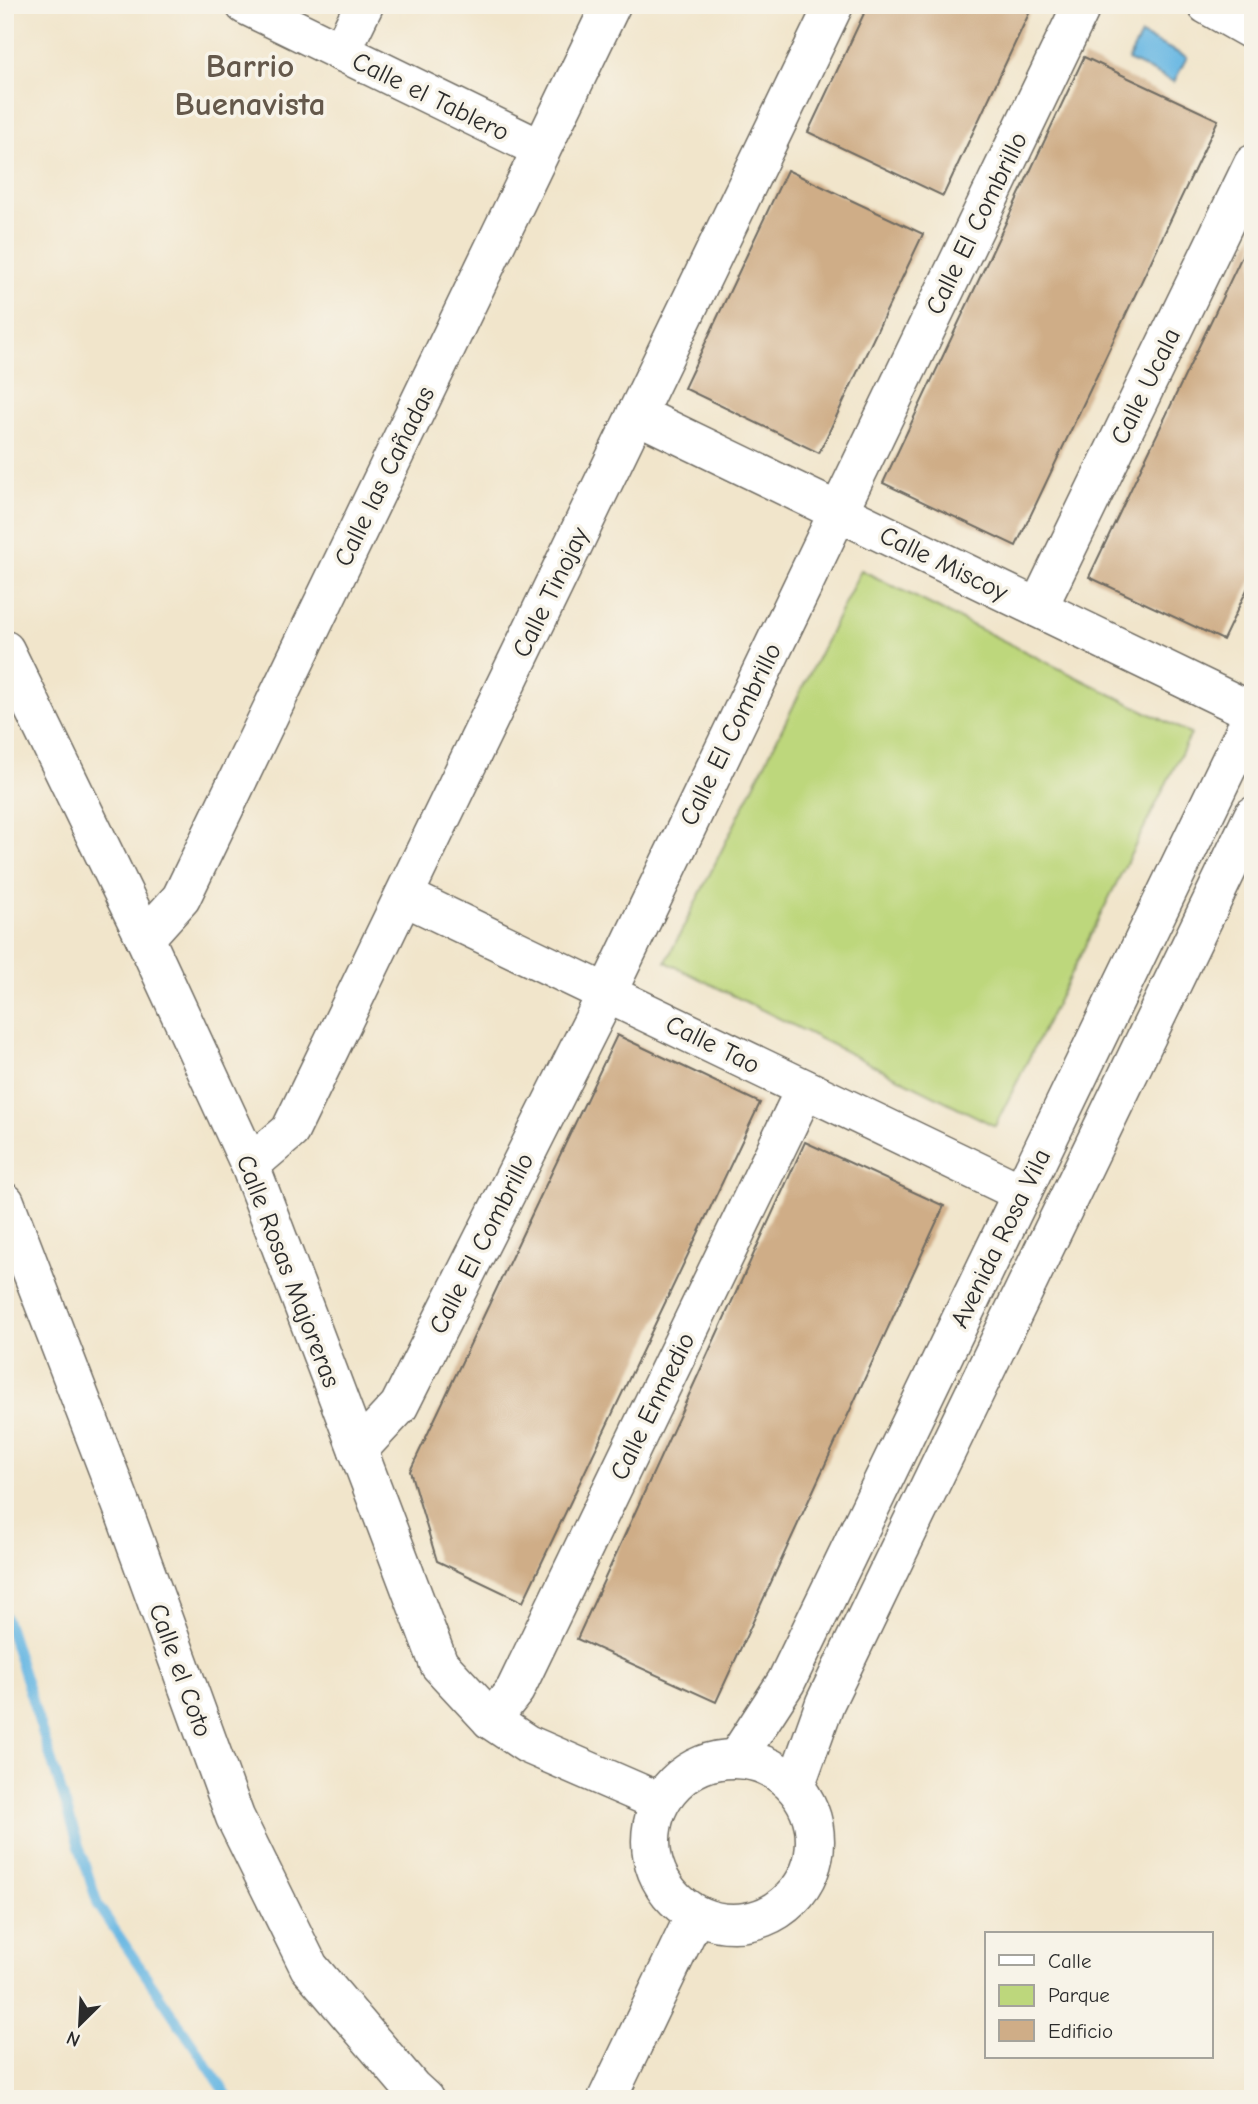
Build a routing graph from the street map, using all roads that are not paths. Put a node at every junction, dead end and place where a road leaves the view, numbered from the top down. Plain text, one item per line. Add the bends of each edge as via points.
1 (245, 5) edge
2 (364, 5) edge
3 (611, 5) edge
4 (834, 5) edge
5 (1082, 5) edge
6 (1207, 5) edge
7 (1253, 31) edge
8 (341, 52) junction
9 (541, 149) junction
10 (1253, 164) edge
11 (636, 414) junction
12 (837, 511) junction
13 (1038, 608) junction
14 (5, 650) edge
15 (1253, 713) edge
16 (1253, 816) edge
17 (404, 896) junction
18 (145, 939) junction
19 (607, 993) junction
20 (805, 1088) junction
21 (250, 1165) junction
22 (1022, 1193) junction
23 (5, 1202) edge
24 (358, 1450) junction
25 (491, 1720) junction
26 (738, 1756) junction
27 (796, 1784) junction
28 (658, 1801) junction
29 (695, 1916) junction
30 (424, 2099) edge
31 (607, 2099) edge

1 - 8 street, Calle el Tablero
2 - 8 street
3 - 9 street, Calle las Cañadas
4 - 11 street, Calle Tinojay
5 - 12 street, Calle El Combrillo
6 - 7 street
8 - 9 street, Calle el Tablero
9 - 18 street, Calle las Cañadas via 181,898
10 - 13 street, Calle Ucala
11 - 12 street, Calle Miscoy
11 - 17 street, Calle Tinojay
12 - 13 street, Calle Miscoy
12 - 19 street, Calle El Combrillo
13 - 15 street, Calle Miscoy
14 - 18 street, Calle Rosas Majoreras
15 - 22 street, Avenida Rosa Vila
16 - 27 street, Avenida Rosa Vila via 825,1703
17 - 19 street, Calle Tao
17 - 21 street, Calle Tinojay via 290,1131
18 - 21 street, Calle Rosas Majoreras
19 - 20 street, Calle Tao
19 - 24 street, Calle El Combrillo via 399,1406
20 - 22 street, Calle Tao
20 - 25 street, Calle Enmedio via 515,1689
21 - 24 street, Calle Rosas Majoreras
22 - 26 street, Avenida Rosa Vila via 786,1682
23 - 30 street, Calle el Coto via 235,1817 309,1967
24 - 25 street, Calle Rosas Majoreras via 439,1664
25 - 28 street, Calle Rosas Majoreras via 527,1744
26 - 27 street
26 - 28 street via 691,1767
27 - 29 street via 816,1825 812,1871 784,1908 741,1924
28 - 29 street via 648,1844 662,1886
29 - 31 street

